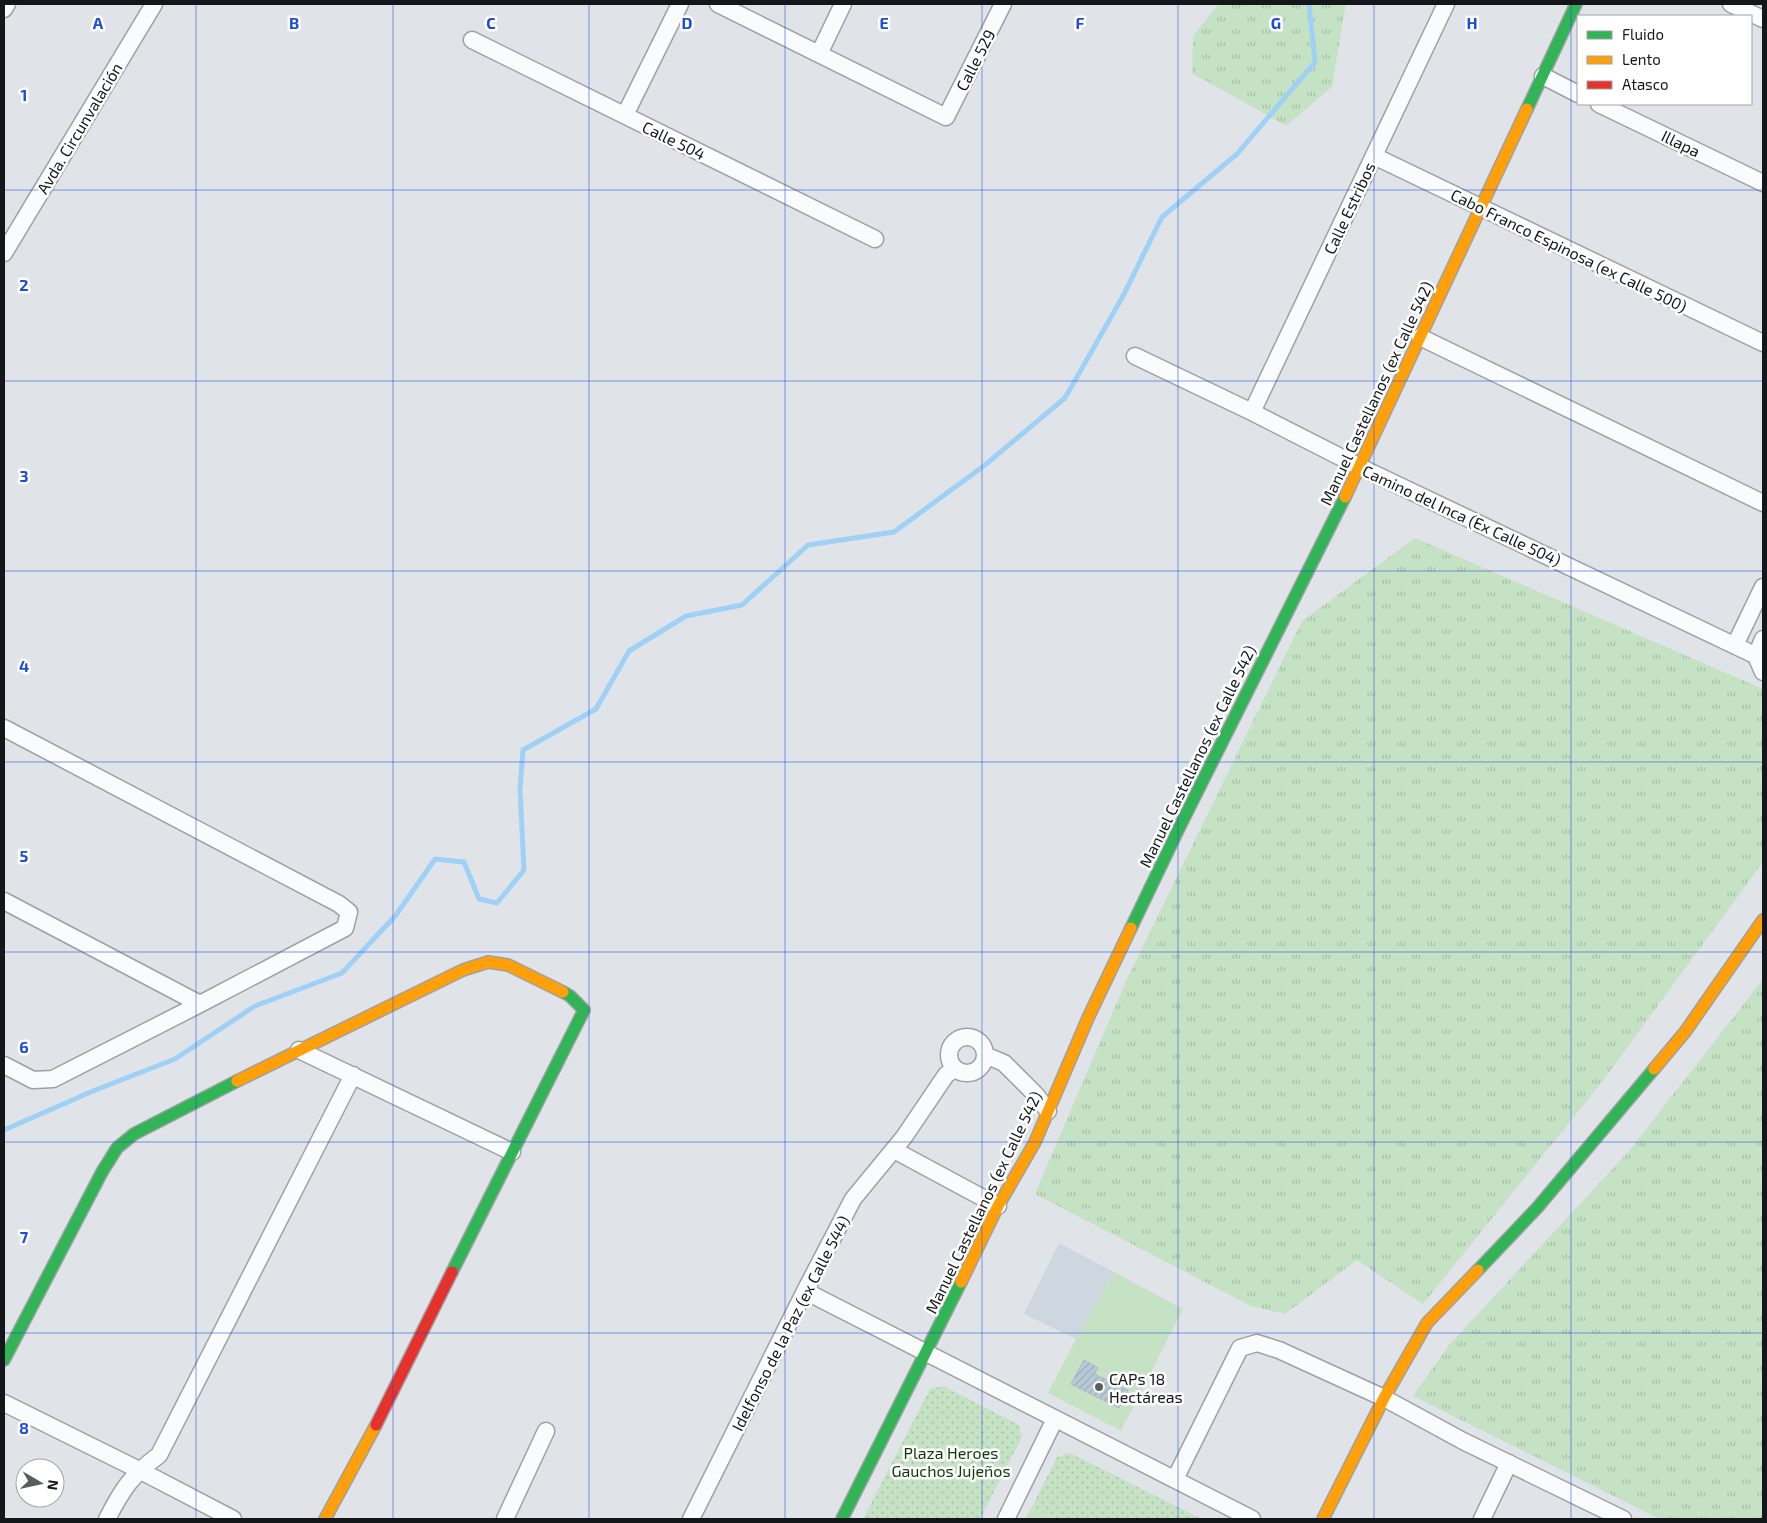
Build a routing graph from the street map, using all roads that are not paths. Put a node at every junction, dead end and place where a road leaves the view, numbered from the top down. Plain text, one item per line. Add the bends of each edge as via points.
1 (7, 4) edge
2 (154, 4) edge
3 (680, 4) edge
4 (718, 4) edge
5 (843, 4) edge
6 (1004, 4) edge
7 (1446, 4) edge
8 (1576, 4) edge
9 (1732, 4) edge
10 (4, 9) edge
11 (1763, 19) edge
12 (472, 40) dead end
13 (819, 54) junction
14 (1543, 76) junction
15 (1577, 93) edge
16 (1601, 105) edge
17 (625, 115) junction
18 (1374, 156) junction
19 (1763, 183) edge
20 (1480, 208) junction
21 (875, 240) dead end
22 (4, 253) edge
23 (1420, 337) junction
24 (1763, 343) edge
25 (1135, 356) dead end
26 (1252, 412) junction
27 (1360, 467) junction
28 (1763, 503) edge
29 (1763, 587) edge
30 (1763, 639) edge
31 (1735, 645) junction
32 (1759, 657) edge
33 (1763, 672) edge
34 (4, 728) edge
35 (4, 901) edge
36 (1763, 920) edge
37 (200, 1004) junction
38 (300, 1050) junction
39 (985, 1054) junction
40 (4, 1065) edge
41 (954, 1069) junction
42 (353, 1075) junction
43 (1048, 1111) junction
44 (899, 1143) junction
45 (512, 1152) junction
46 (998, 1206) junction
47 (805, 1292) junction
48 (926, 1354) junction
49 (4, 1360) edge
50 (1384, 1398) junction
51 (4, 1403) edge
52 (1055, 1419) junction
53 (546, 1431) dead end
54 (1509, 1463) junction
55 (139, 1470) junction
56 (1175, 1479) junction
57 (107, 1519) edge
58 (233, 1519) edge
59 (324, 1519) edge
60 (504, 1519) edge
61 (691, 1519) edge
62 (842, 1519) edge
63 (1006, 1519) edge
64 (1252, 1519) edge
65 (1323, 1519) edge
66 (1482, 1519) edge
67 (1623, 1519) edge

1 - 10 street
2 - 22 street, Avda. Circunvalación
3 - 17 street
4 - 13 street
5 - 13 street
6 - 13 street, Calle 529 via 946,117
7 - 18 street, Calle Estribos
8 - 14 street, Manuel Castellanos (ex Calle 542)
9 - 11 street
12 - 17 street, Calle 504
14 - 15 street
14 - 20 street, Manuel Castellanos (ex Calle 542)
16 - 19 street, Illapa
17 - 21 street, Calle 504
18 - 20 street, Cabo Franco Espinosa (ex Calle 500)
18 - 26 street, Calle Estribos
20 - 23 street, Manuel Castellanos (ex Calle 542)
20 - 24 street, Cabo Franco Espinosa (ex Calle 500)
23 - 27 street, Manuel Castellanos (ex Calle 542)
23 - 28 street
25 - 26 street, Camino del Inca (Ex Calle 504)
26 - 27 street, Camino del Inca (Ex Calle 504)
27 - 31 street, Camino del Inca (Ex Calle 504)
27 - 43 street, Manuel Castellanos (ex Calle 542) via 1175,835 1088,1018
29 - 31 street
30 - 32 street
31 - 32 street, Camino del Inca (Ex Calle 504)
32 - 33 street
34 - 37 street via 349,912 345,928
35 - 37 street
36 - 50 street via 1678,1040 1537,1208 1427,1323
37 - 40 street via 53,1078 33,1080
38 - 42 street
38 - 45 street via 463,970 488,962 508,965 570,996 584,1010
38 - 49 street via 134,1134 116,1148
39 - 41 street via 982,1066 977,1070 966,1074
39 - 41 street via 976,1040 960,1039 949,1052
39 - 43 street via 1004,1063
41 - 44 street, Idelfonso de la Paz (ex Calle 544) via 946,1075
42 - 45 street
42 - 55 street via 159,1455
43 - 46 street, Manuel Castellanos (ex Calle 542) via 1035,1142
44 - 46 street
44 - 47 street, Idelfonso de la Paz (ex Calle 544) via 854,1199
45 - 59 street via 361,1453
46 - 48 street, Manuel Castellanos (ex Calle 542)
47 - 48 street
47 - 61 street, Idelfonso de la Paz (ex Calle 544)
48 - 52 street
48 - 62 street, Manuel Castellanos (ex Calle 542)
50 - 54 street
50 - 56 street via 1279,1350 1257,1343 1240,1348
50 - 65 street
51 - 55 street
52 - 56 street
52 - 63 street
53 - 60 street
54 - 66 street
54 - 67 street
55 - 57 street via 122,1490
55 - 58 street
56 - 64 street

